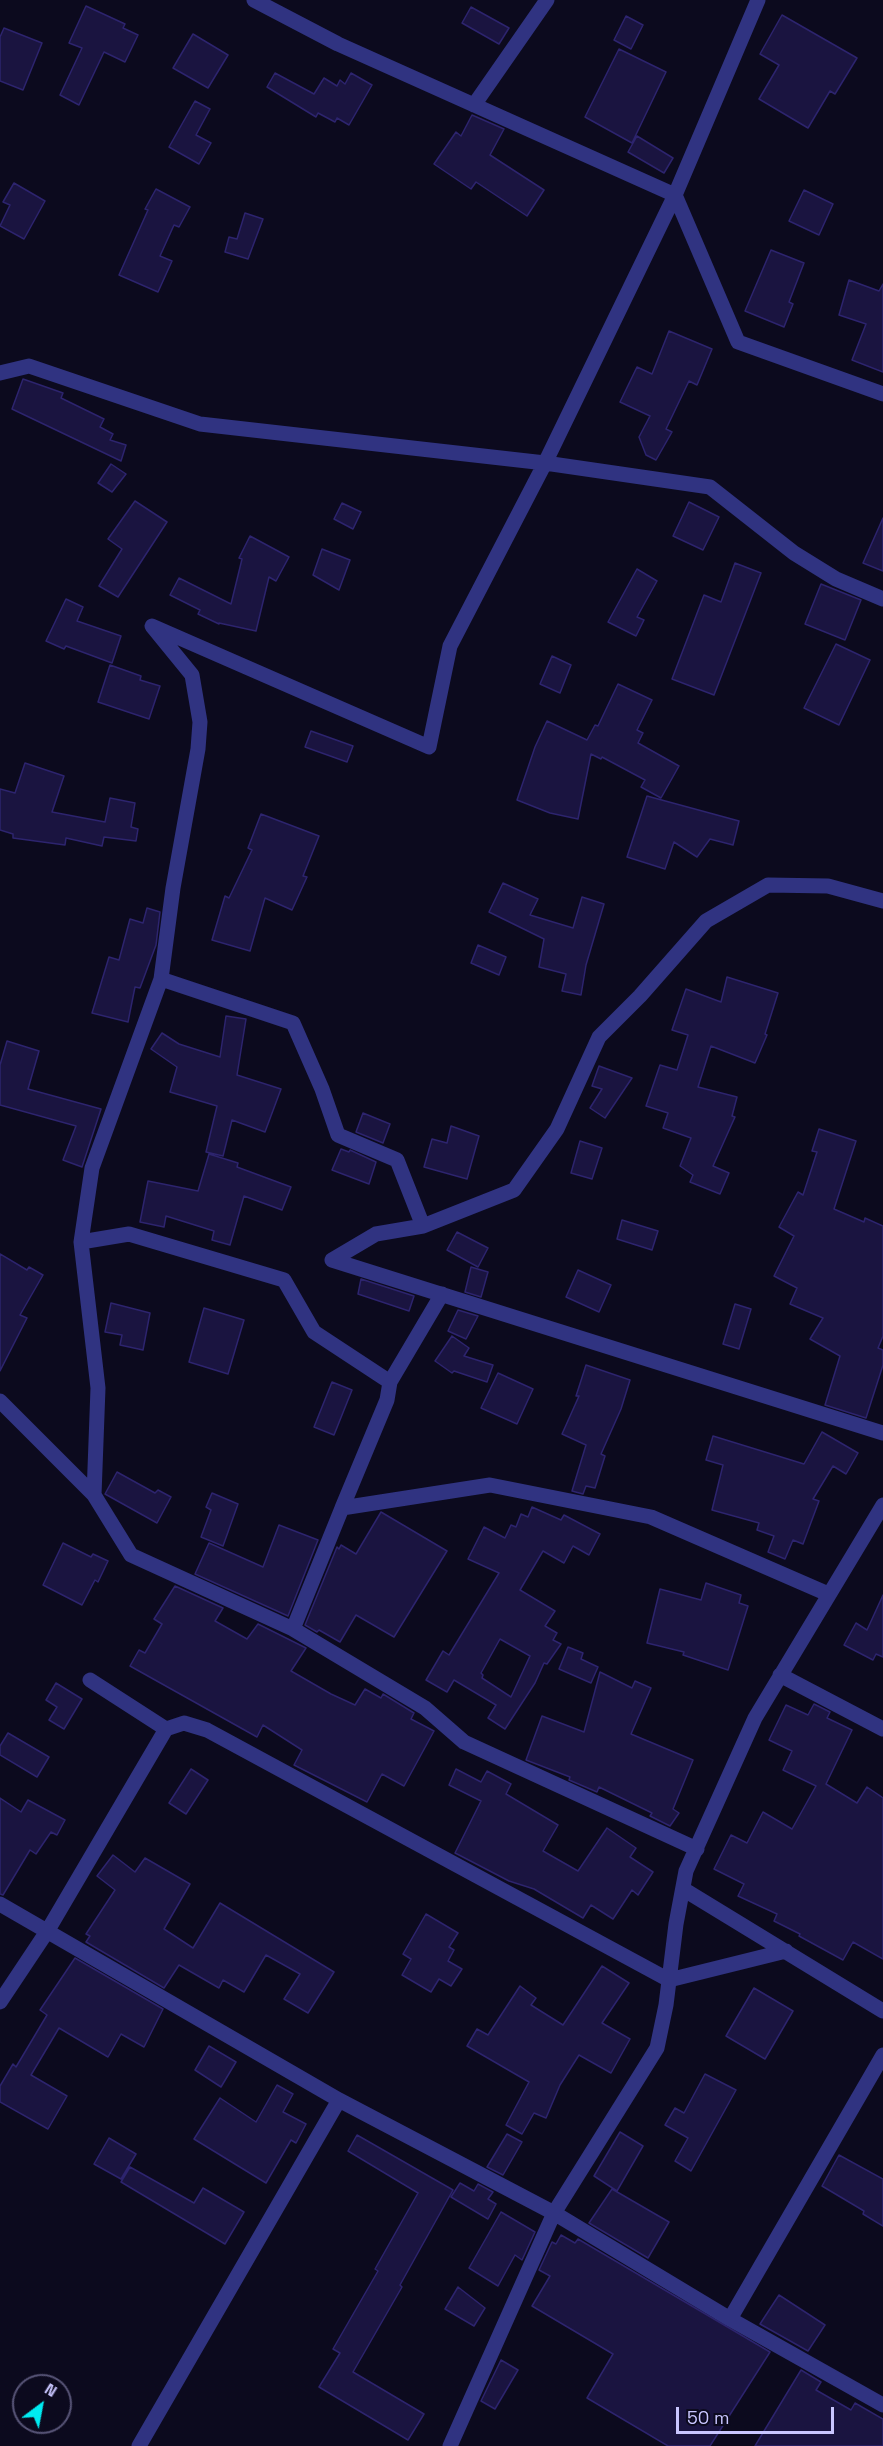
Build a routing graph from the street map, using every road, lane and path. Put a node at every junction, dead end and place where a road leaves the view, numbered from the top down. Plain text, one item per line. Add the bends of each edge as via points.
1 (254, 0) edge
2 (547, 0) edge
3 (758, 0) edge
4 (474, 105) junction
5 (675, 195) junction
6 (0, 373) edge
7 (883, 394) edge
8 (545, 463) junction
9 (883, 599) edge
10 (883, 901) edge
11 (161, 979) junction
12 (423, 1226) junction
13 (81, 1242) junction
14 (442, 1294) junction
15 (390, 1382) junction
16 (0, 1401) edge
17 (883, 1433) edge
18 (94, 1495) junction
19 (342, 1509) junction
20 (880, 1512) edge
21 (828, 1594) junction
22 (293, 1629) junction
23 (780, 1675) junction
24 (90, 1680) dead end
25 (166, 1729) junction
26 (883, 1729) edge
27 (697, 1849) junction
28 (683, 1889) junction
29 (0, 1904) edge
30 (48, 1930) junction
31 (786, 1951) junction
32 (669, 1980) junction
33 (0, 2002) edge
34 (883, 2011) edge
35 (883, 2055) edge
36 (339, 2100) junction
37 (554, 2213) junction
38 (730, 2319) junction
39 (883, 2405) edge
40 (139, 2446) edge
41 (450, 2446) edge

1 - 4 street via 338,44
2 - 4 street
3 - 5 street
4 - 5 street
5 - 7 street via 738,342
5 - 8 street
6 - 8 street via 29,366 200,424
8 - 9 street via 710,487 794,554 836,579
8 - 11 street via 450,646 429,747 152,626 192,675 200,722
10 - 12 street via 828,886 768,885 706,921 598,1037 557,1129 514,1190
11 - 12 street via 293,1023 338,1135 397,1160
11 - 13 street via 92,1167
12 - 14 street via 376,1234 333,1260
13 - 15 street via 129,1234 284,1280 314,1332
13 - 18 street via 98,1388
14 - 15 street
14 - 17 street
15 - 19 street via 387,1400
16 - 18 street
18 - 22 street via 131,1555
19 - 21 street via 490,1485 651,1516
19 - 22 street
20 - 21 street
21 - 23 street
22 - 27 street via 425,1708 464,1742
23 - 26 street
23 - 27 street via 754,1718
24 - 25 street
25 - 30 street
25 - 32 street via 184,1723 207,1730
27 - 28 street via 686,1871
28 - 31 street
28 - 32 street
29 - 30 street
30 - 33 street
30 - 36 street
31 - 32 street
31 - 34 street
32 - 37 street via 657,2048
35 - 38 street
36 - 37 street
36 - 40 street
37 - 38 street
37 - 41 street
38 - 39 street

